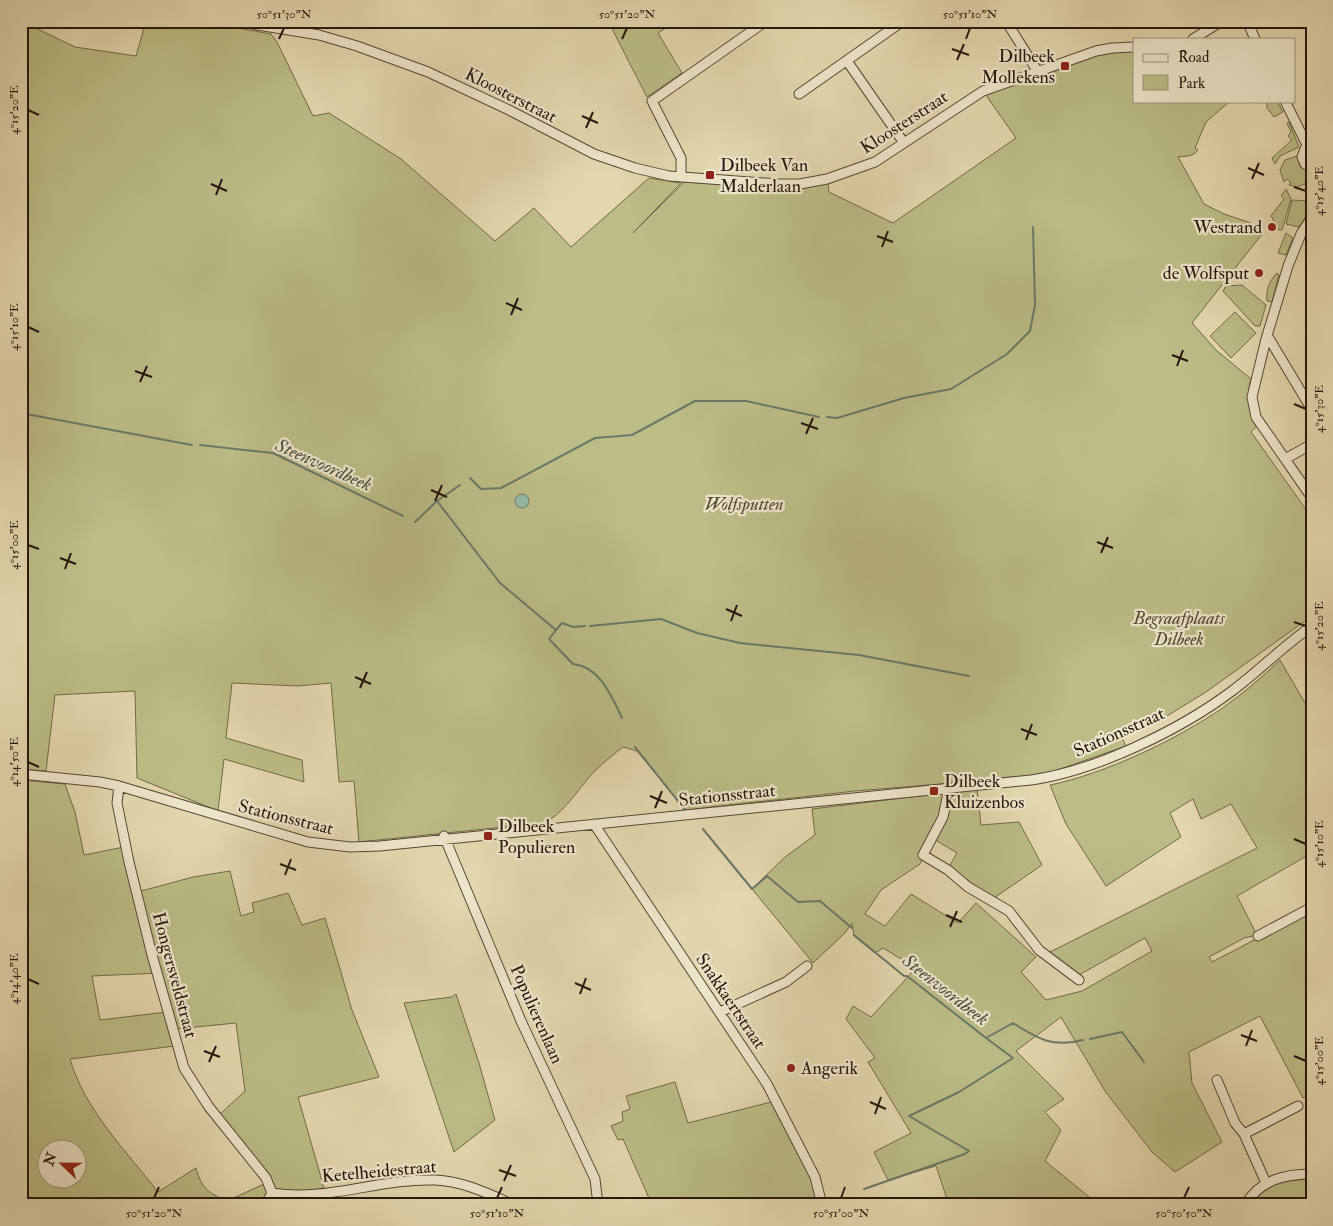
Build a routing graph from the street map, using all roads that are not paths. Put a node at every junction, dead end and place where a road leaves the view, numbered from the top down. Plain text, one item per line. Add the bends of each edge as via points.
1 (233, 21) edge
2 (766, 21) edge
3 (903, 21) edge
4 (1006, 21) edge
5 (1222, 21) edge
6 (1247, 21) edge
7 (1301, 21) edge
8 (1312, 26) edge
9 (1195, 38) edge
10 (1255, 38) edge
11 (1133, 47) edge
12 (847, 61) junction
13 (1038, 72) junction
14 (799, 94) dead end
15 (1286, 102) edge
16 (904, 142) junction
17 (1310, 146) edge
18 (1312, 167) edge
19 (683, 177) junction
20 (1312, 217) edge
21 (1267, 335) junction
22 (1312, 410) edge
23 (1312, 444) edge
24 (1285, 459) junction
25 (1312, 498) edge
26 (1312, 626) edge
27 (21, 774) edge
28 (119, 786) junction
29 (949, 789) junction
30 (594, 824) junction
31 (444, 837) junction
32 (1312, 907) edge
33 (1258, 936) dead end
34 (807, 966) dead end
35 (1079, 980) dead end
36 (720, 1012) junction
37 (1217, 1080) dead end
38 (1298, 1106) dead end
39 (1244, 1134) junction
40 (1312, 1174) edge
41 (1266, 1183) junction
42 (272, 1193) junction
43 (265, 1205) edge
44 (514, 1205) edge
45 (598, 1205) edge
46 (822, 1205) edge
47 (1245, 1205) edge

1 - 19 street, Kloosterstraat via 319,35 357,46 428,72 594,154 635,168
2 - 19 street via 652,101 681,158 680,173
3 - 12 street
4 - 13 street
5 - 9 street
6 - 10 street
7 - 8 street
11 - 13 street, Kloosterstraat via 1096,51
12 - 14 street
12 - 16 street
13 - 16 street, Kloosterstraat via 983,91
15 - 17 street
16 - 19 street, Kloosterstraat via 875,162 827,179 800,184
17 - 18 street via 1303,152 1302,160
20 - 21 street via 1294,250
21 - 22 street
21 - 24 street via 1252,403 1256,417
23 - 24 street
24 - 25 street
26 - 29 street, Stationsstraat via 1218,702 1134,748 1056,776
27 - 28 street, Stationsstraat
28 - 31 street, Stationsstraat via 308,842 350,847
28 - 42 street, Hongersveldstraat via 117,803 130,862 184,1068 209,1107 266,1178
29 - 30 street, Stationsstraat
29 - 35 street via 943,817 923,855 1009,911 1039,950
30 - 31 street, Stationsstraat
30 - 36 street, Snakkaertstraat
31 - 45 street, Populierenlaan via 521,1021 595,1178
32 - 33 street
34 - 36 street via 786,982
36 - 46 street, Snakkaertstraat via 771,1093 816,1178
37 - 39 street via 1235,1123
38 - 39 street
39 - 41 street
40 - 41 street via 1293,1175
41 - 47 street
42 - 43 street
42 - 44 street, Ketelheidestraat via 306,1194 435,1180 473,1187

